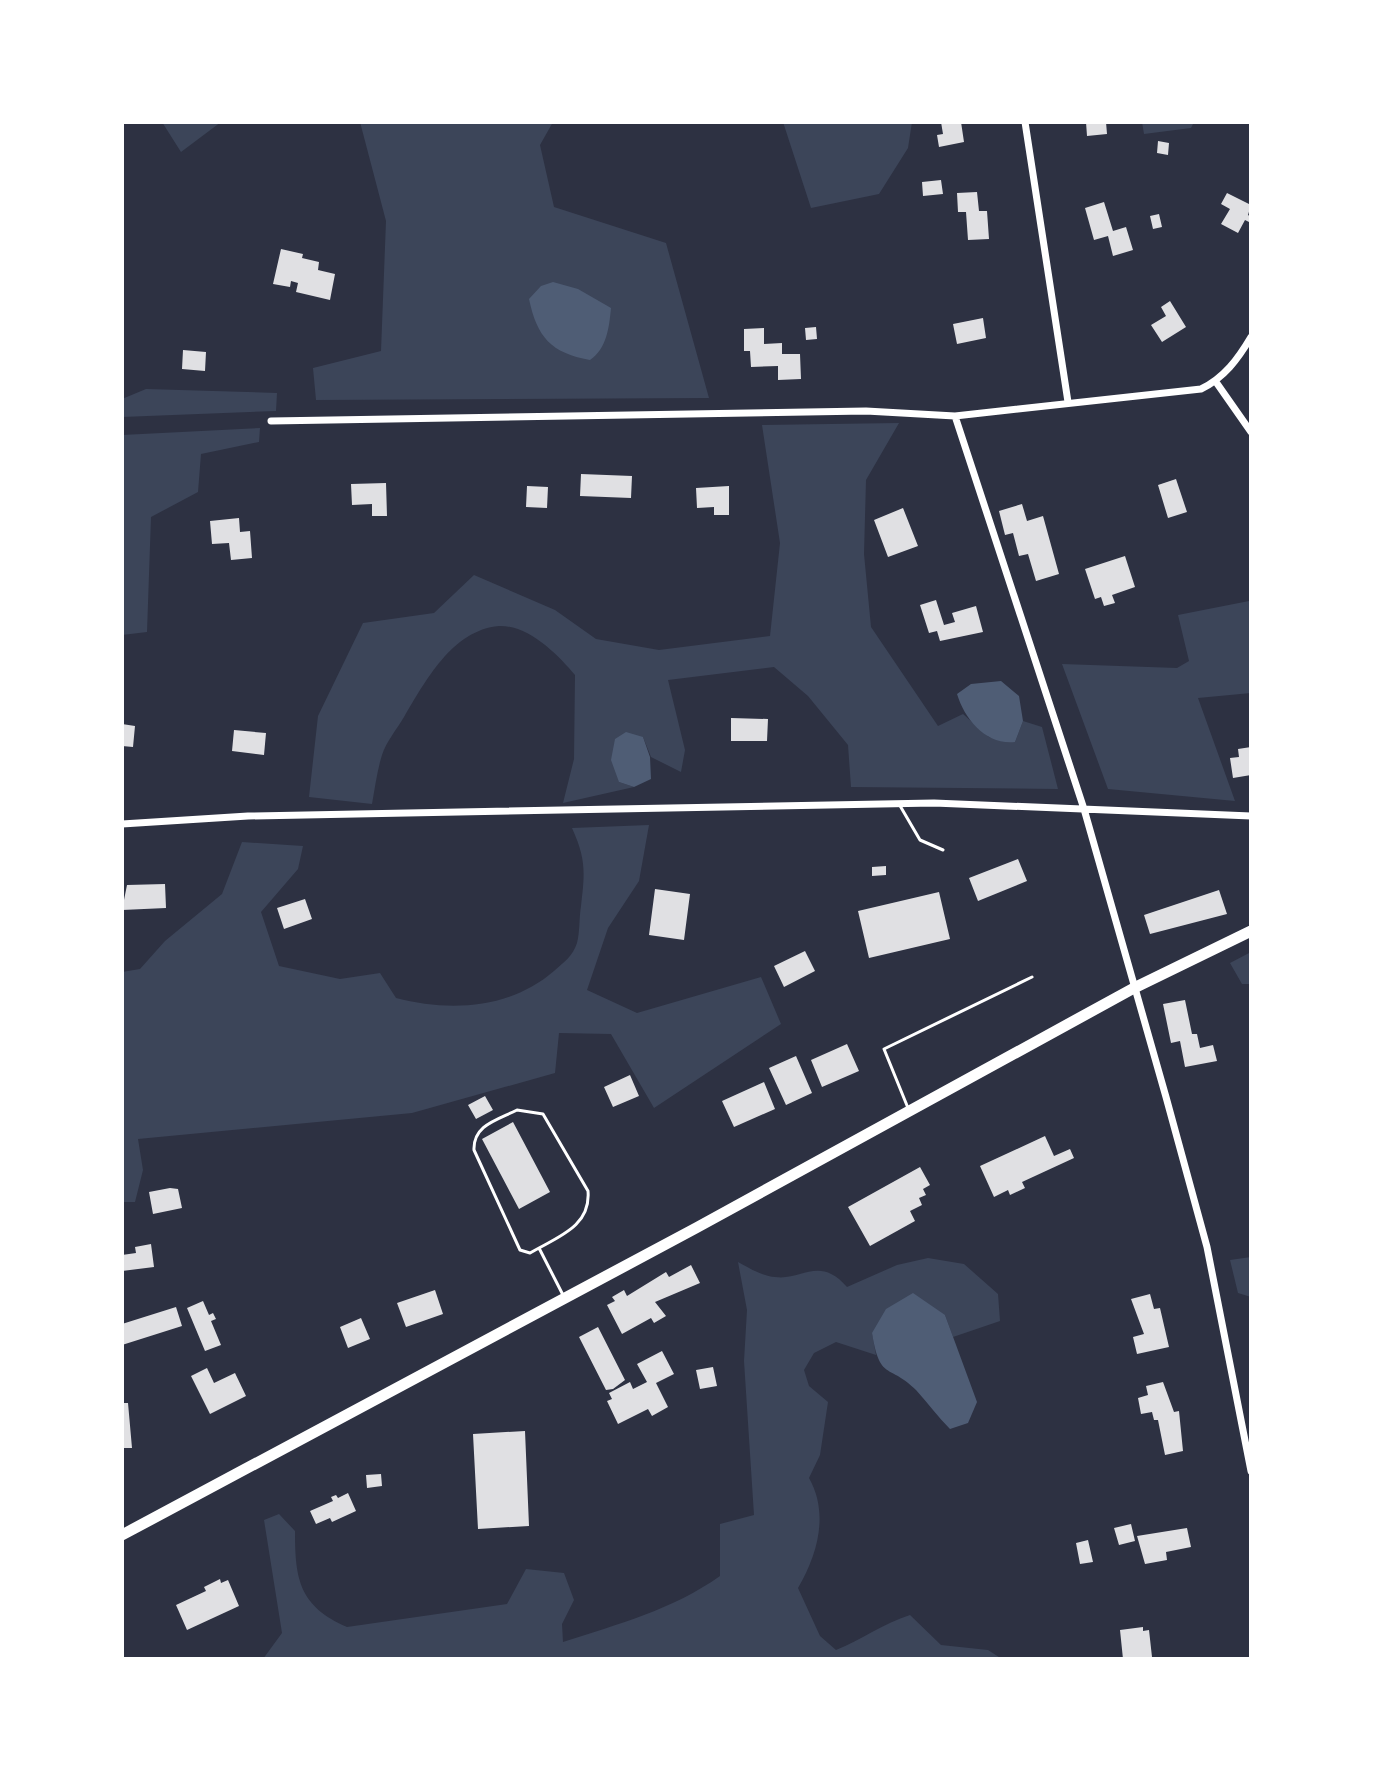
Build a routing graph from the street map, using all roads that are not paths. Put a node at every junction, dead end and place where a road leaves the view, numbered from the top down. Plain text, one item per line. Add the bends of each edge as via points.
1 (1025, 122) edge
2 (1251, 337) edge
3 (1216, 382) junction
4 (1068, 402) junction
5 (955, 416) junction
6 (271, 421) dead end
7 (1251, 432) edge
8 (899, 804) junction
9 (1084, 809) junction
10 (1251, 816) edge
11 (122, 824) edge
12 (943, 850) dead end
13 (1251, 931) edge
14 (1032, 977) dead end
15 (1134, 988) junction
16 (910, 1111) junction
17 (539, 1248) junction
18 (564, 1299) junction
19 (1251, 1471) edge
20 (122, 1535) edge

1 - 4 street
2 - 3 street
3 - 4 street via 1174,394
3 - 7 street
4 - 5 street
5 - 6 street via 866,411
5 - 9 street
8 - 9 street
8 - 11 street via 248,816
8 - 12 lane via 920,840
9 - 10 street
9 - 15 street
13 - 15 main road
14 - 16 lane via 884,1049
15 - 16 main road
15 - 19 street via 1207,1247
16 - 18 main road
17 - 17 lane via 582,1222 588,1191 543,1114 517,1110 478,1130 474,1150 520,1250 530,1253
17 - 18 lane
18 - 20 main road

